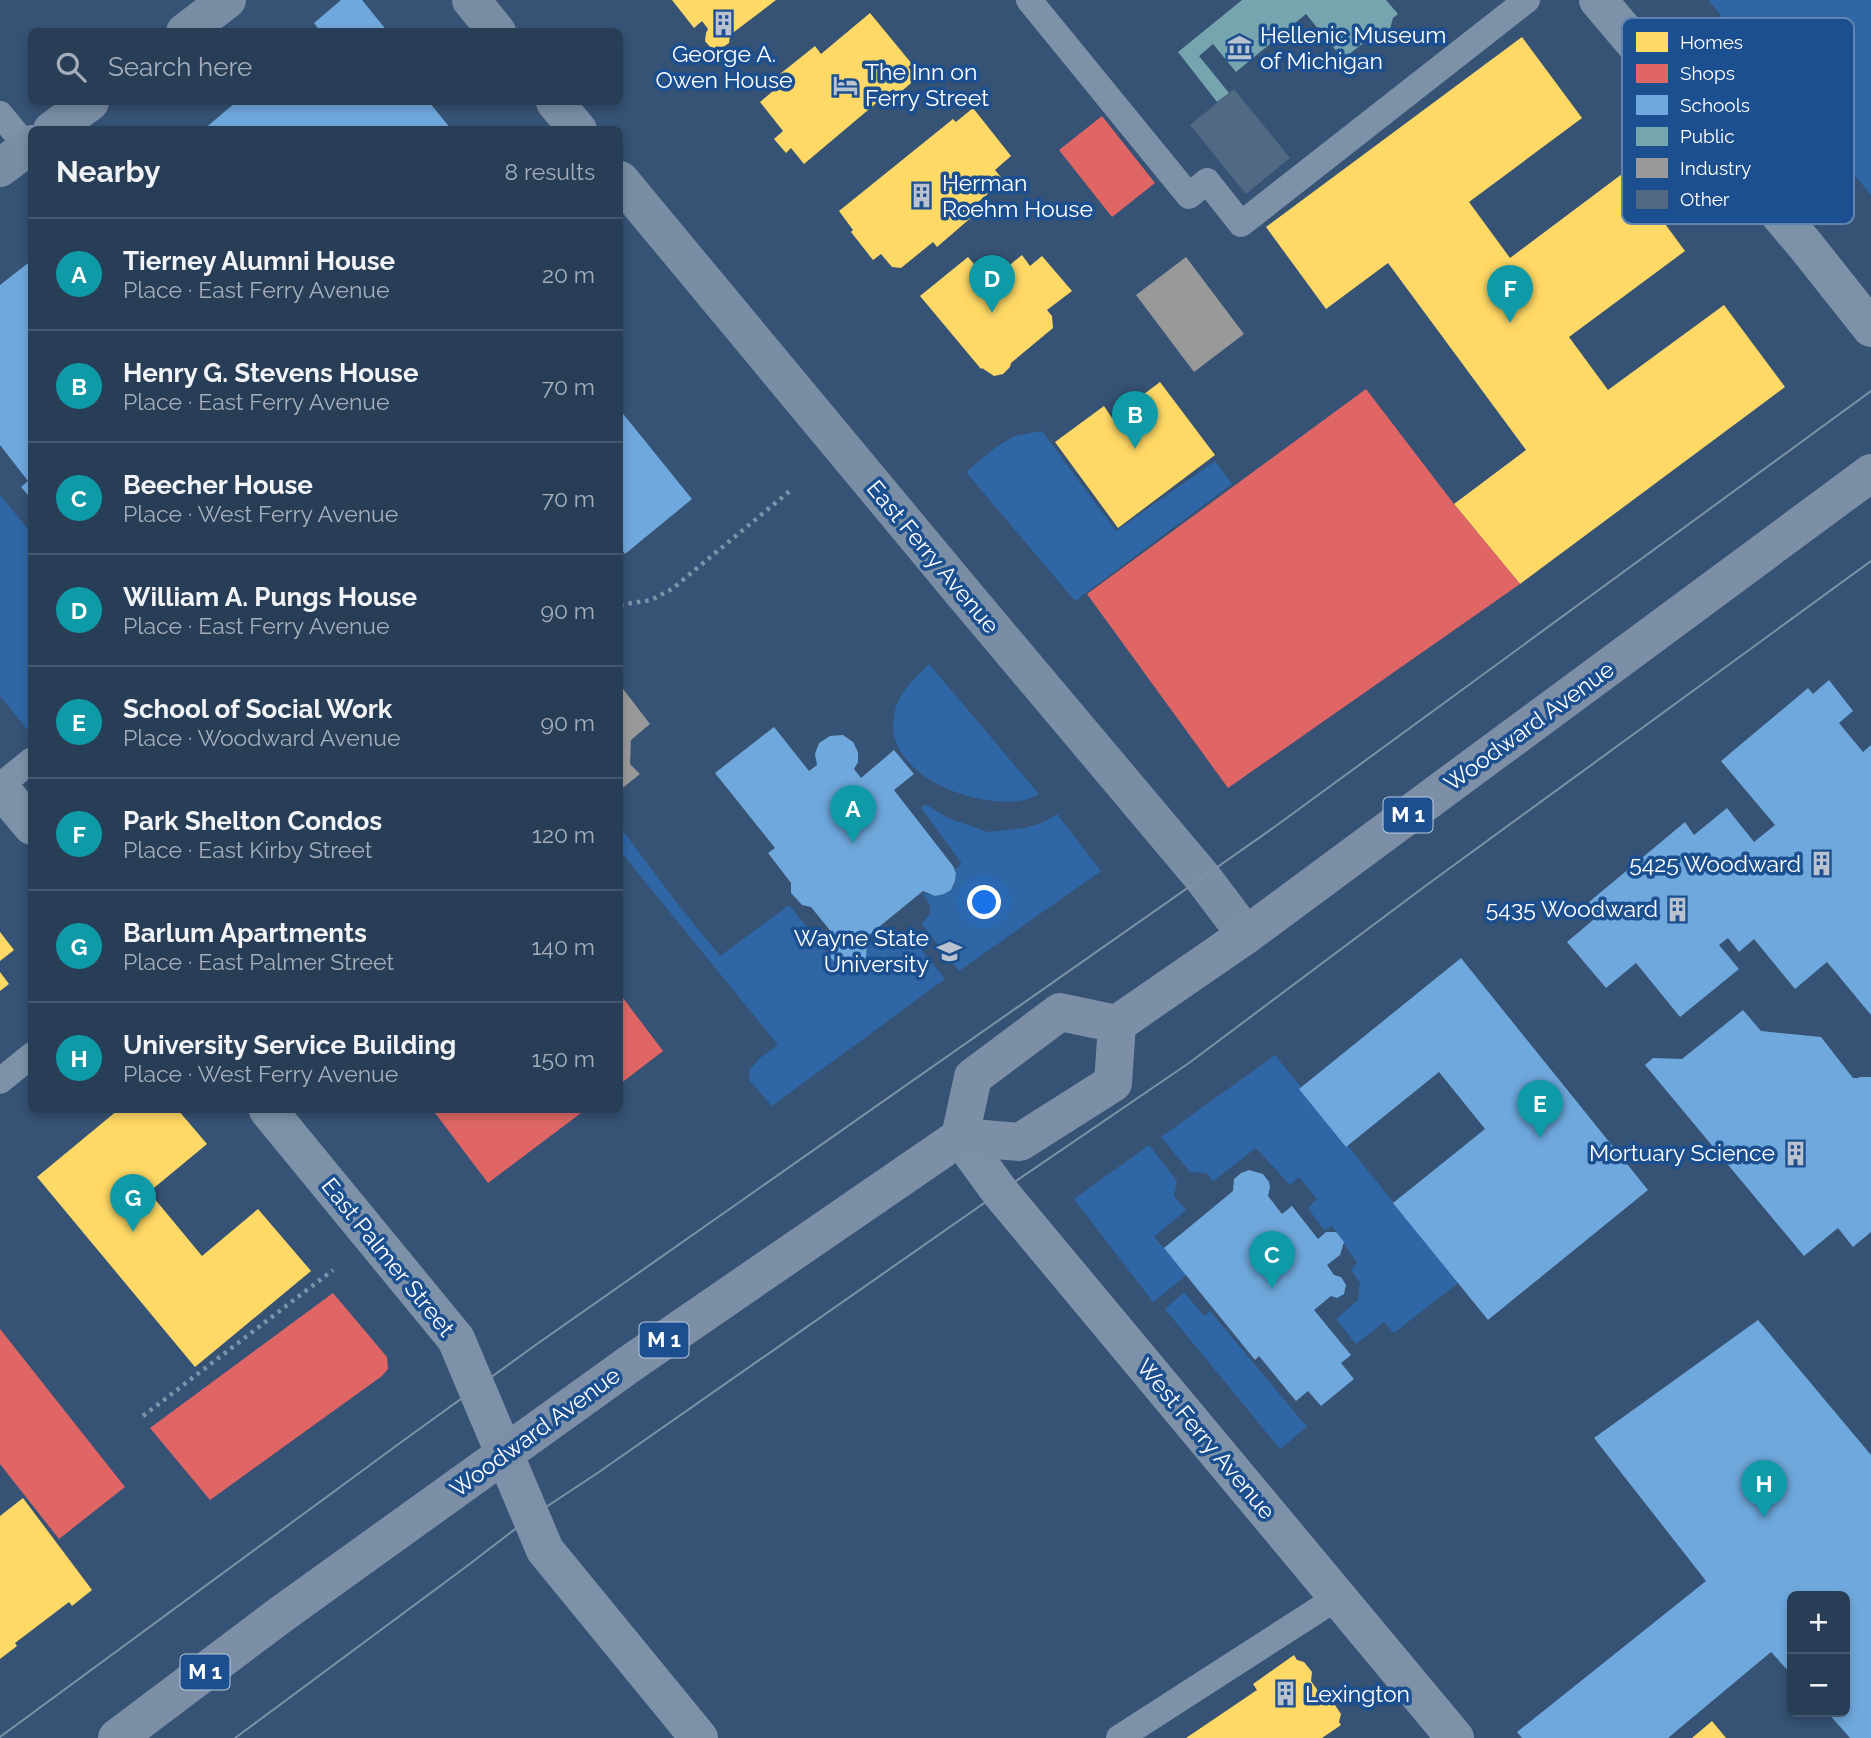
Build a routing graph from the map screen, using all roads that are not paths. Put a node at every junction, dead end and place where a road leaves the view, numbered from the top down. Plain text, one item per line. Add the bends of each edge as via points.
1 (227, 0) edge
2 (471, 0) edge
3 (1029, 0) edge
4 (1527, 0) edge
5 (1598, 0) edge
6 (189, 28) edge
7 (494, 28) edge
8 (1622, 28) edge
9 (86, 105) edge
10 (557, 105) edge
11 (0, 114) edge
12 (58, 126) edge
13 (575, 126) edge
14 (28, 148) edge
15 (623, 184) edge
16 (1787, 224) edge
17 (1871, 328) edge
18 (1871, 473) edge
19 (28, 763) edge
20 (0, 787) edge
21 (28, 820) edge
22 (1246, 935) junction
23 (1117, 1024) junction
24 (28, 1058) edge
25 (0, 1081) edge
26 (270, 1113) edge
27 (960, 1137) junction
28 (505, 1454) junction
29 (1338, 1597) junction
30 (117, 1738) edge
31 (699, 1738) edge
32 (1119, 1738) edge
33 (1455, 1738) edge

1 - 6 street
2 - 7 street
3 - 4 lane via 1189,196 1207,181 1241,224
5 - 8 street
9 - 12 street
10 - 13 street
11 - 14 lane
15 - 22 street, East Ferry Avenue
16 - 17 street
18 - 22 main road, Woodward Avenue / M 1
19 - 20 lane
20 - 21 street
22 - 23 main road, Woodward Avenue / M 1
23 - 27 main road via 1060,1012 973,1077
23 - 27 main road via 1113,1083 1020,1142
24 - 25 lane
26 - 28 street, East Palmer Street via 456,1339
27 - 28 main road, Woodward Avenue / M 1
27 - 29 street, West Ferry Avenue via 1000,1192
28 - 30 main road, Woodward Avenue / M 1
28 - 31 street, East Palmer Street via 545,1550
29 - 32 lane
29 - 33 street, West Ferry Avenue

